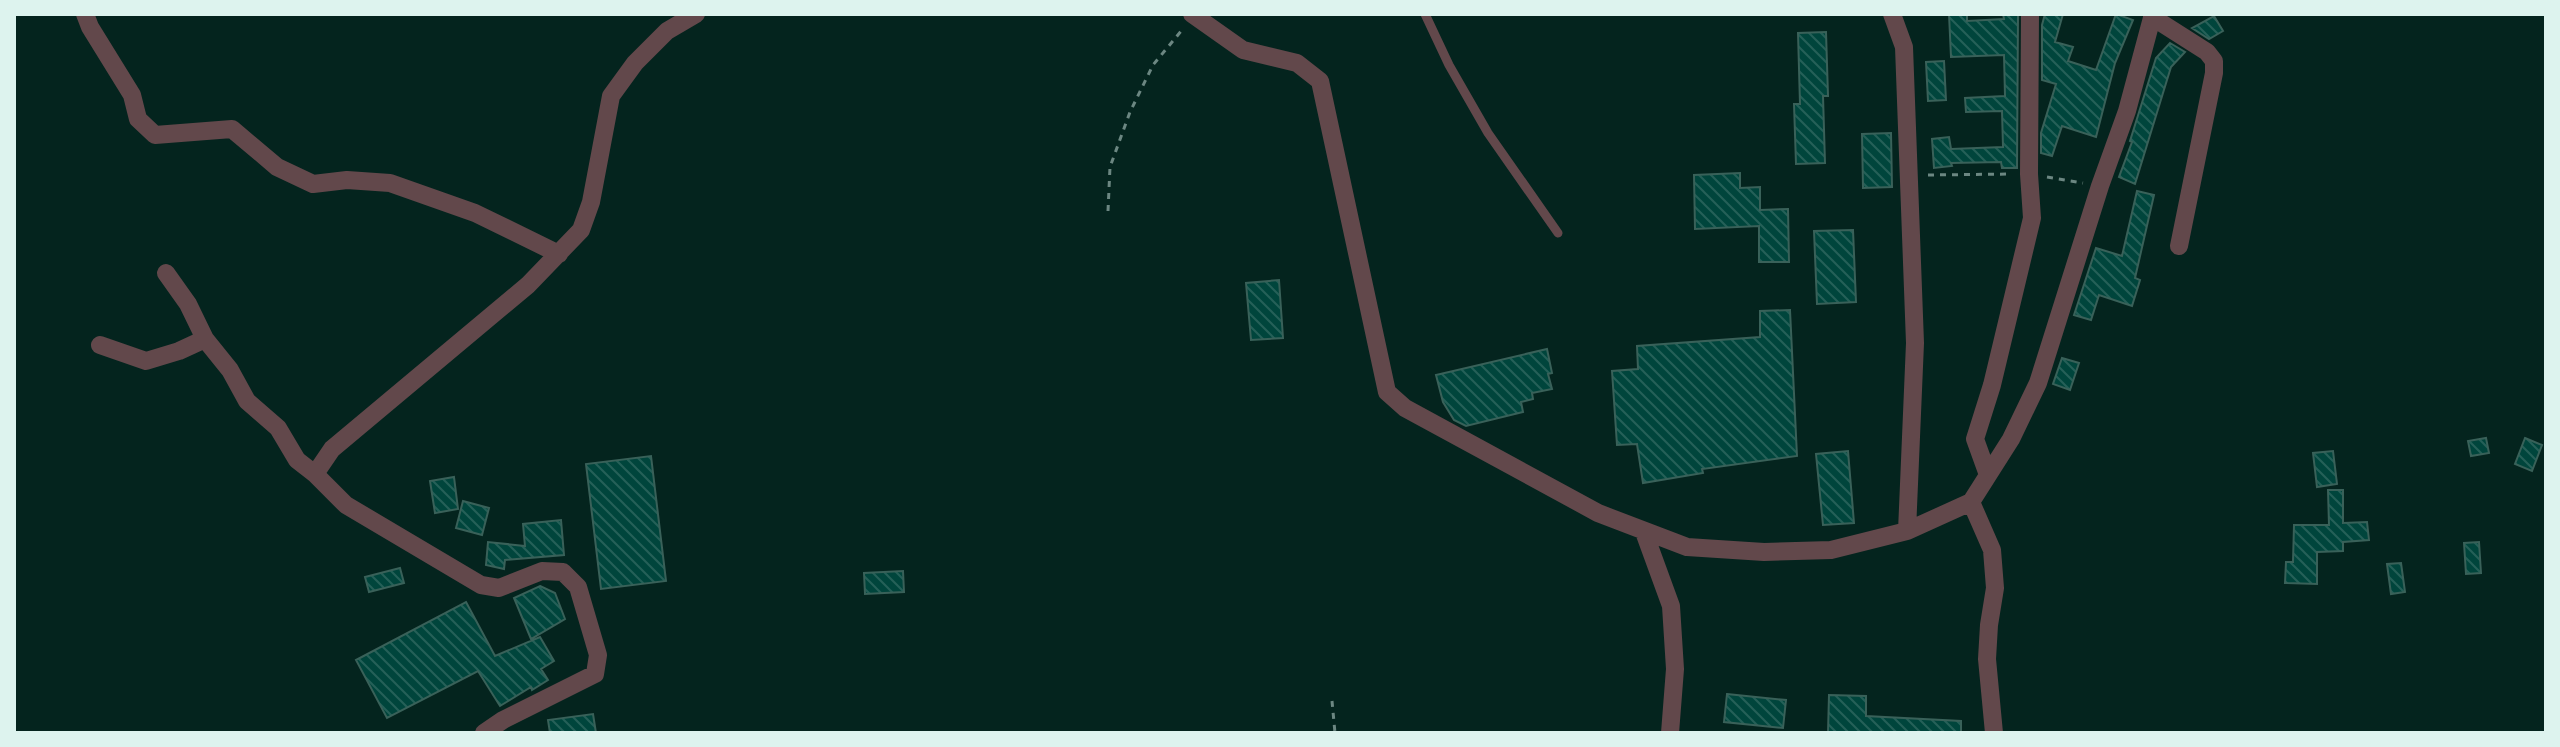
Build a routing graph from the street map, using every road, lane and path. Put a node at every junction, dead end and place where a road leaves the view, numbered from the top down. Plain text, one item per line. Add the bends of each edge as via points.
1 (85, 14) edge
2 (696, 14) edge
3 (1425, 14) edge
4 (1892, 14) edge
5 (2030, 14) edge
6 (1192, 15) edge
7 (2152, 15) edge
8 (2029, 174) junction
9 (1908, 175) junction
10 (2100, 186) junction
11 (1108, 211) dead end
12 (1558, 233) dead end
13 (2179, 246) dead end
14 (559, 254) junction
15 (166, 273) dead end
16 (205, 339) junction
17 (100, 345) dead end
18 (315, 474) junction
19 (1988, 475) junction
20 (1971, 502) junction
21 (1907, 531) junction
22 (1644, 532) junction
23 (1332, 701) dead end
24 (484, 733) edge
25 (1335, 733) edge
26 (1670, 733) edge
27 (1994, 733) edge

1 - 14 street via 132,95 138,119 155,135 232,129 277,167 313,184 390,183 475,213
2 - 14 street via 667,31 611,96 591,202 581,230
3 - 12 lane via 1488,133
4 - 9 street via 1904,47
5 - 8 street
6 - 11 path via 1153,65 1130,112 1110,167
6 - 22 street via 1243,50 1297,63 1320,81 1387,392 1405,408 1598,513
7 - 10 street via 2127,111
7 - 13 street via 2214,61
8 - 9 path
8 - 10 path
8 - 19 street via 2032,218 1975,439
9 - 21 street via 1915,343
10 - 19 street via 2038,383
14 - 18 street via 332,449
15 - 16 street
16 - 17 street via 146,361
16 - 18 street via 247,401 278,428 297,460
18 - 24 street via 346,505 481,585 499,588 542,571 563,572 578,587 598,655 595,674
19 - 20 street
20 - 21 street
20 - 27 street via 1992,550 1995,588 1987,659
21 - 22 street via 1831,550 1764,552 1687,547
22 - 26 street via 1671,606 1675,669
23 - 25 path

